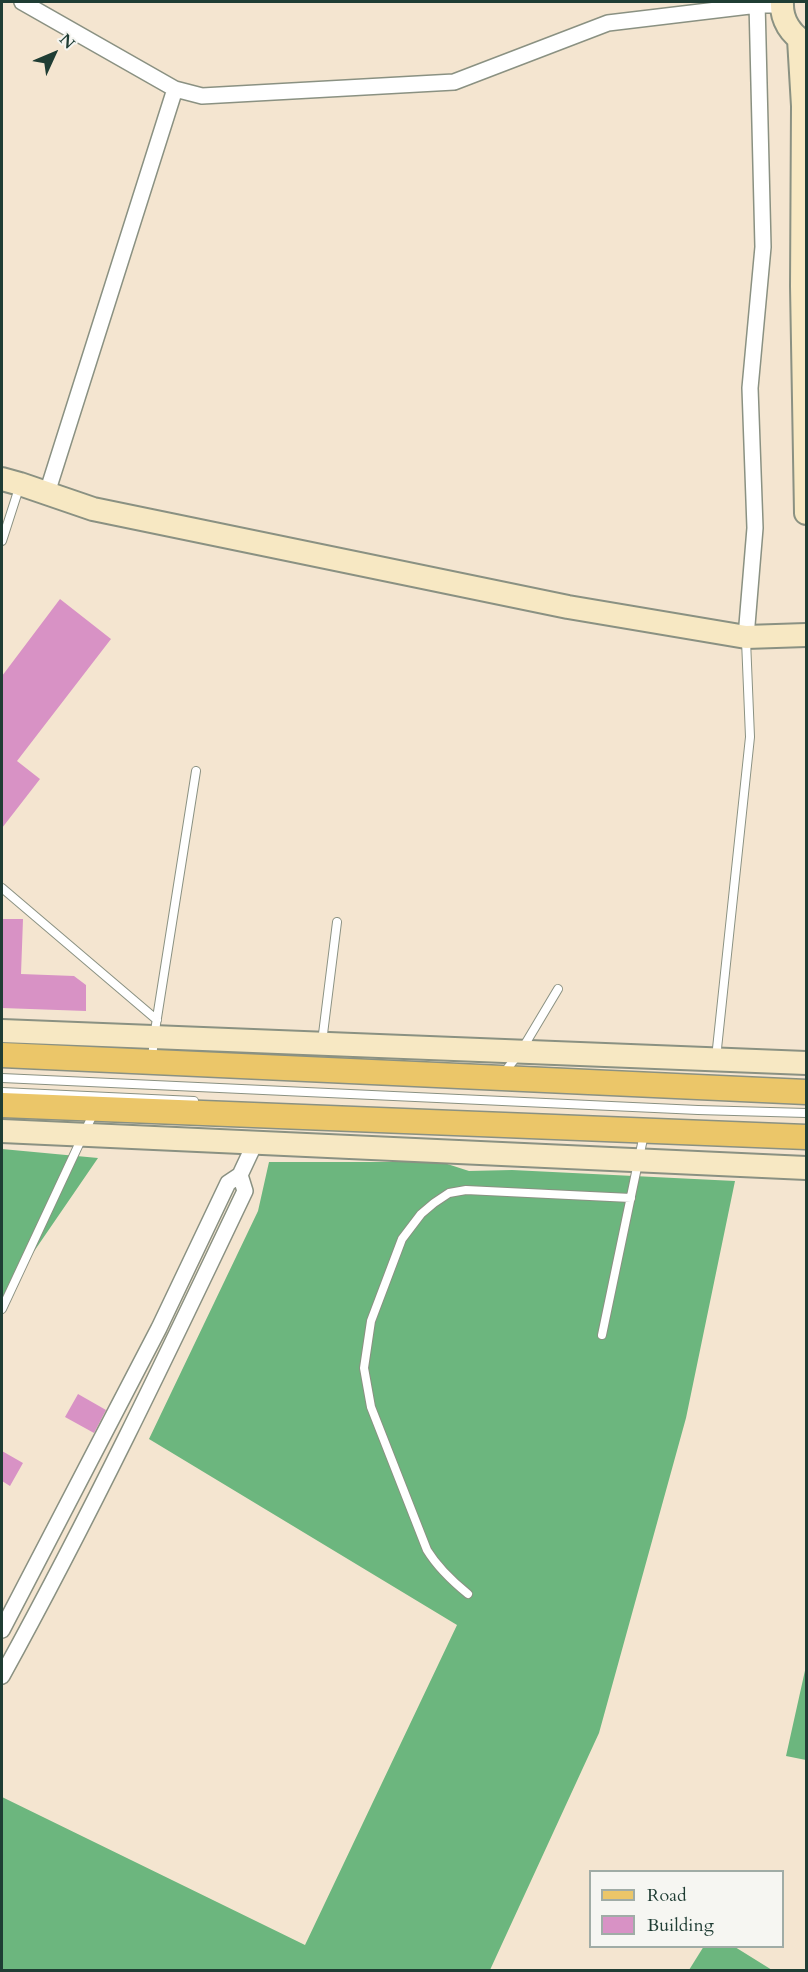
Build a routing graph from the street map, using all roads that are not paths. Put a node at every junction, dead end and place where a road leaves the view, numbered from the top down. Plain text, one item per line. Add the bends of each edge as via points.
1 (22, 2) edge
2 (758, 3) edge
3 (782, 3) edge
4 (803, 41) edge
5 (175, 89) junction
6 (11, 481) edge
7 (47, 493) junction
8 (807, 513) edge
9 (2, 541) edge
10 (807, 635) edge
11 (746, 637) junction
12 (196, 771) dead end
13 (2, 888) edge
14 (337, 922) dead end
15 (558, 989) dead end
16 (155, 1029) junction
17 (2, 1030) edge
18 (322, 1044) junction
19 (521, 1051) junction
20 (2, 1055) edge
21 (716, 1059) junction
22 (152, 1062) junction
23 (807, 1064) edge
24 (2, 1078) edge
25 (500, 1078) junction
26 (2, 1092) edge
27 (807, 1092) edge
28 (206, 1101) dead end
29 (2, 1105) edge
30 (95, 1109) junction
31 (807, 1113) edge
32 (644, 1130) junction
33 (2, 1131) edge
34 (84, 1135) junction
35 (807, 1137) edge
36 (255, 1143) junction
37 (639, 1161) junction
38 (807, 1168) edge
39 (240, 1176) junction
40 (631, 1198) junction
41 (2, 1309) edge
42 (602, 1335) dead end
43 (468, 1594) dead end
44 (8, 1604) edge
45 (34, 1615) junction
46 (2, 1630) edge
47 (2, 1676) edge

1 - 5 street
2 - 3 street
2 - 5 street via 608,23 448,83 202,96
2 - 11 street via 763,247 750,388 755,528
3 - 4 street via 790,30
4 - 8 street via 802,286
5 - 7 street
6 - 7 street
6 - 9 lane
7 - 11 street via 116,514 568,607
10 - 11 street
11 - 21 lane via 750,737
12 - 16 lane
13 - 16 lane
14 - 18 lane
15 - 19 lane
16 - 17 street
16 - 18 street
16 - 22 lane
18 - 19 street
19 - 21 street
19 - 25 lane
20 - 22 main road
21 - 23 street
22 - 25 main road
24 - 31 lane
25 - 27 main road
26 - 28 lane
29 - 30 main road
30 - 32 main road
30 - 34 lane
32 - 35 main road
32 - 37 lane
33 - 34 street
34 - 36 street
34 - 41 lane
36 - 37 street
36 - 39 street
37 - 38 street
37 - 40 lane
39 - 44 street via 228,1183 159,1328
39 - 45 street via 245,1191 167,1355
40 - 42 lane
40 - 43 lane via 466,1190 449,1193 421,1214 402,1239 371,1321 364,1368 367,1386 371,1407 427,1550 437,1566
44 - 45 street
44 - 46 street
45 - 47 street

